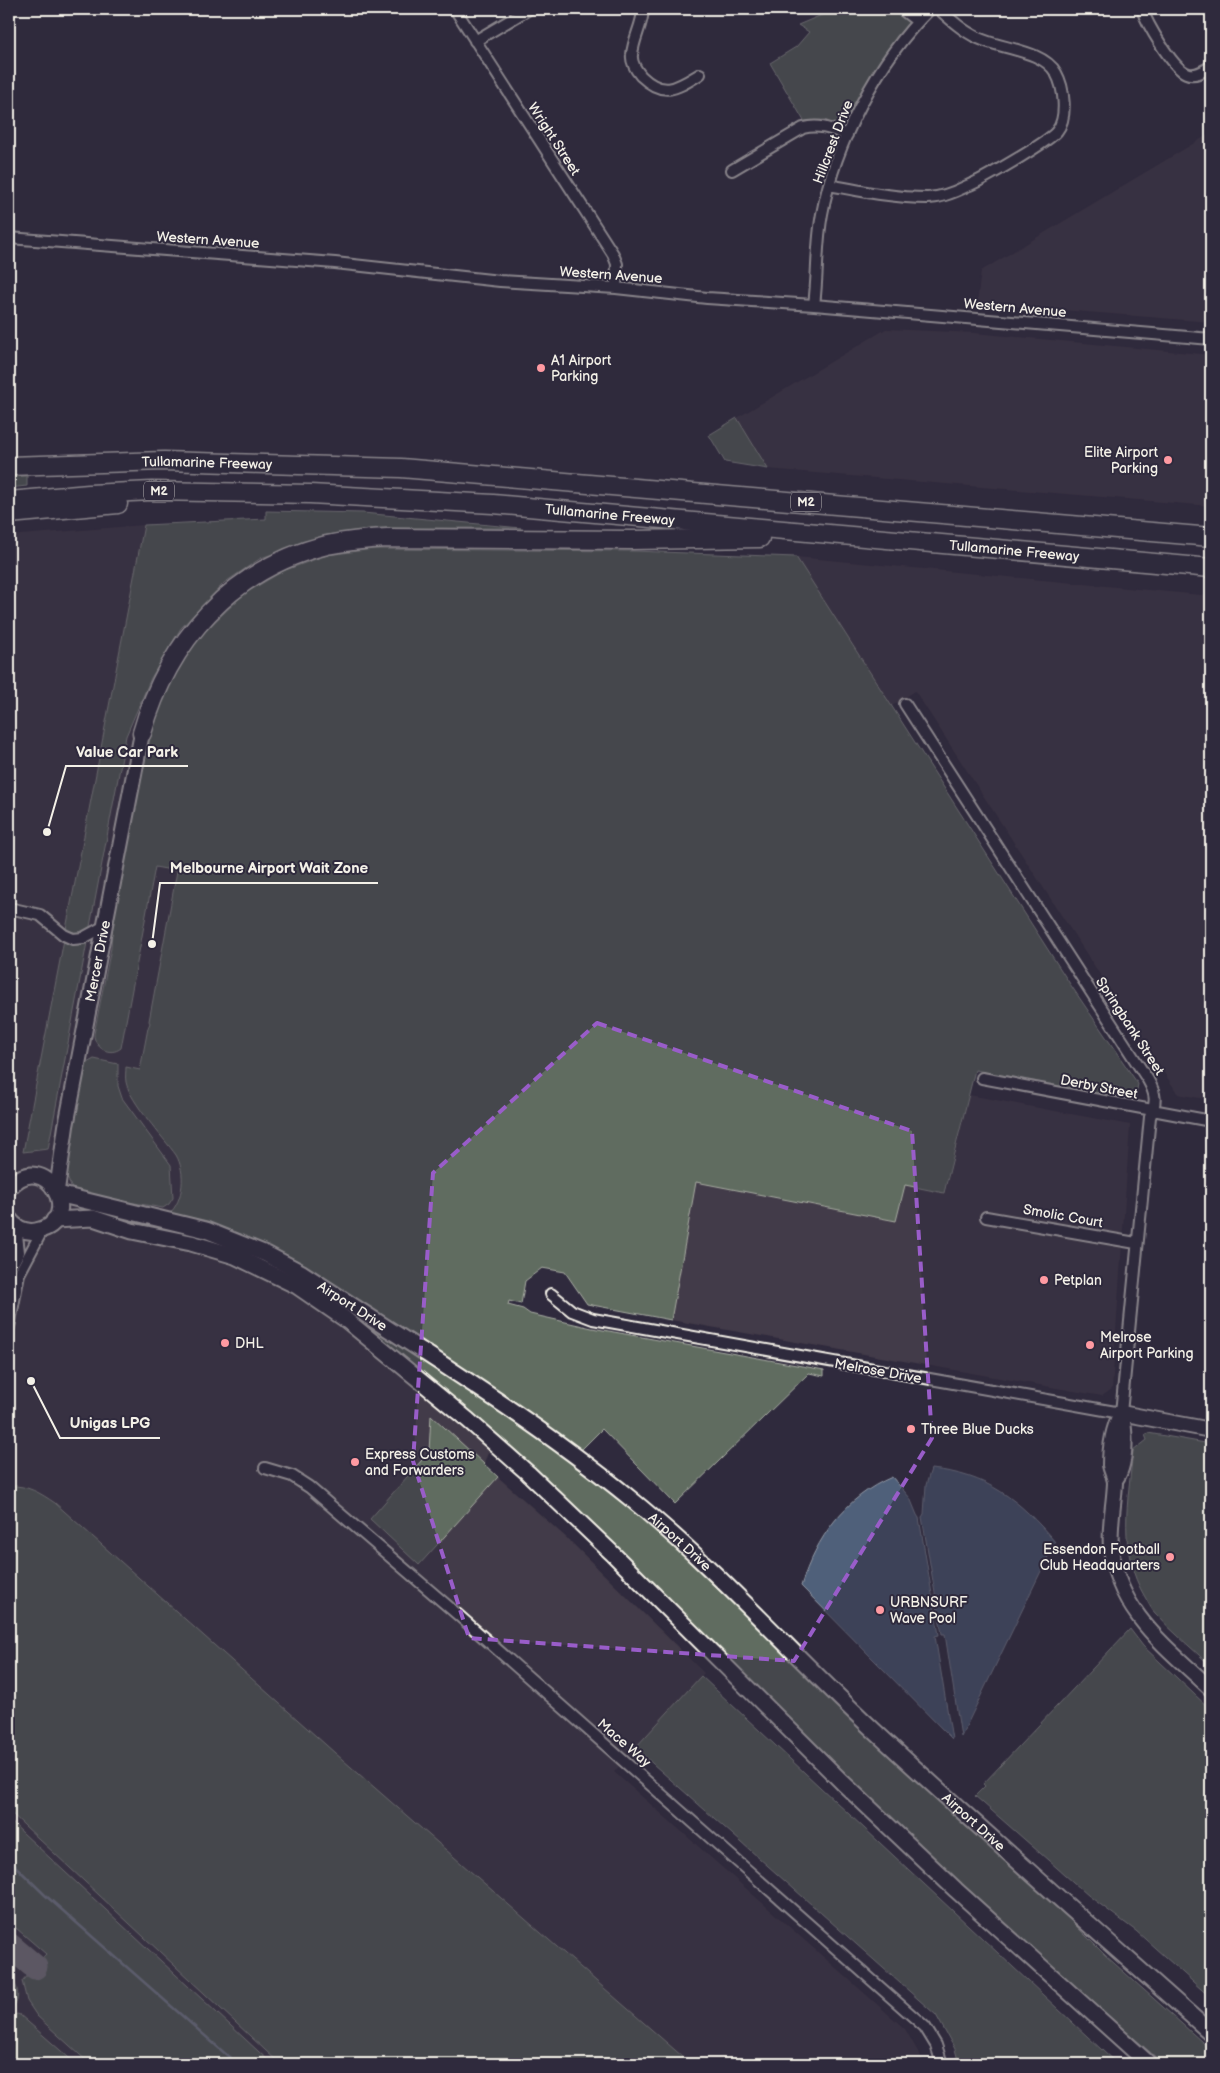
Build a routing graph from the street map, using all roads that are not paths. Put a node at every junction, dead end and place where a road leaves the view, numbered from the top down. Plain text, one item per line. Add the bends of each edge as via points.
1 (455, 9) edge
2 (529, 9) edge
3 (644, 9) edge
4 (901, 9) edge
5 (930, 9) edge
6 (939, 9) edge
7 (1142, 9) edge
8 (917, 21) junction
9 (475, 41) junction
10 (1211, 66) edge
11 (700, 74) dead end
12 (847, 135) junction
13 (732, 170) dead end
14 (830, 184) junction
15 (9, 238) edge
16 (616, 288) junction
17 (814, 305) junction
18 (1211, 339) edge
19 (9, 456) edge
20 (56, 464) junction
21 (9, 466) edge
22 (310, 494) junction
23 (9, 501) edge
24 (9, 514) edge
25 (848, 536) junction
26 (1211, 537) edge
27 (1211, 568) edge
28 (905, 704) dead end
29 (142, 733) joint
30 (9, 908) edge
31 (105, 926) junction
32 (982, 1078) dead end
33 (1152, 1111) junction
34 (1211, 1121) edge
35 (10, 1185) edge
36 (58, 1192) junction
37 (986, 1217) dead end
38 (12, 1223) edge
39 (48, 1224) junction
40 (1136, 1243) junction
41 (9, 1271) edge
42 (551, 1294) dead end
43 (9, 1327) edge
44 (1121, 1413) junction
45 (1211, 1430) edge
46 (265, 1468) dead end
47 (1211, 1689) edge
48 (1211, 2033) edge
49 (942, 2064) edge
50 (1149, 2064) edge

1 - 9 street, Wright Street
2 - 9 street
3 - 11 street via 632,54 638,72 649,83 663,89 679,87
4 - 8 street
5 - 8 street, Hillcrest Drive
6 - 14 street via 976,37 995,46 1042,58 1056,72 1063,92 1064,110 1058,131 969,186 943,196 928,198 869,192
7 - 10 street via 1176,66 1187,74 1199,74
8 - 12 street, Hillcrest Drive via 879,73
9 - 16 street, Wright Street via 613,254 617,264
12 - 13 street via 826,127 803,128
12 - 14 street, Hillcrest Drive
14 - 17 street, Hillcrest Drive via 818,239
15 - 16 street, Western Avenue via 327,263 500,281
16 - 17 street, Western Avenue
17 - 18 street, Western Avenue
19 - 20 highway via 42,457
20 - 21 highway, Tullamarine Freeway / M2
20 - 26 highway, Tullamarine Freeway / M2 via 190,461 401,468
22 - 23 highway, Tullamarine Freeway / M2 via 152,491
22 - 24 highway via 116,504
22 - 25 highway, Tullamarine Freeway / M2 via 493,504
25 - 27 highway, Tullamarine Freeway / M2
25 - 29 highway via 631,540 387,538 327,545 289,558 254,576 208,613 190,634 160,681
28 - 33 street, Springbank Street via 1148,1080 1156,1097
29 - 31 street, Mercer Drive
30 - 31 street via 40,915 74,939 83,938
31 - 36 street, Mercer Drive via 66,1126
32 - 33 street, Derby Street
33 - 34 street, Derby Street
33 - 40 street, Springbank Street
35 - 36 main road, Airport Drive via 34,1176 48,1181
36 - 39 main road via 59,1210
36 - 48 main road, Airport Drive via 202,1228 266,1254 302,1273 563,1446 650,1515 716,1575 881,1738
37 - 40 street, Smolic Court
38 - 39 main road, Airport Drive via 34,1231
38 - 41 street via 19,1252
39 - 43 street via 19,1274
39 - 50 main road, Airport Drive via 93,1218 235,1256 297,1286 345,1319 534,1479 843,1783
40 - 44 street, Springbank Street
42 - 44 street, Melrose Drive via 572,1311 593,1319
44 - 45 street, Melrose Drive
44 - 47 street via 1125,1429 1121,1473 1115,1480 1110,1530 1117,1577 1144,1626
46 - 49 street, Mace Way via 292,1476 309,1488 457,1614 925,2027

